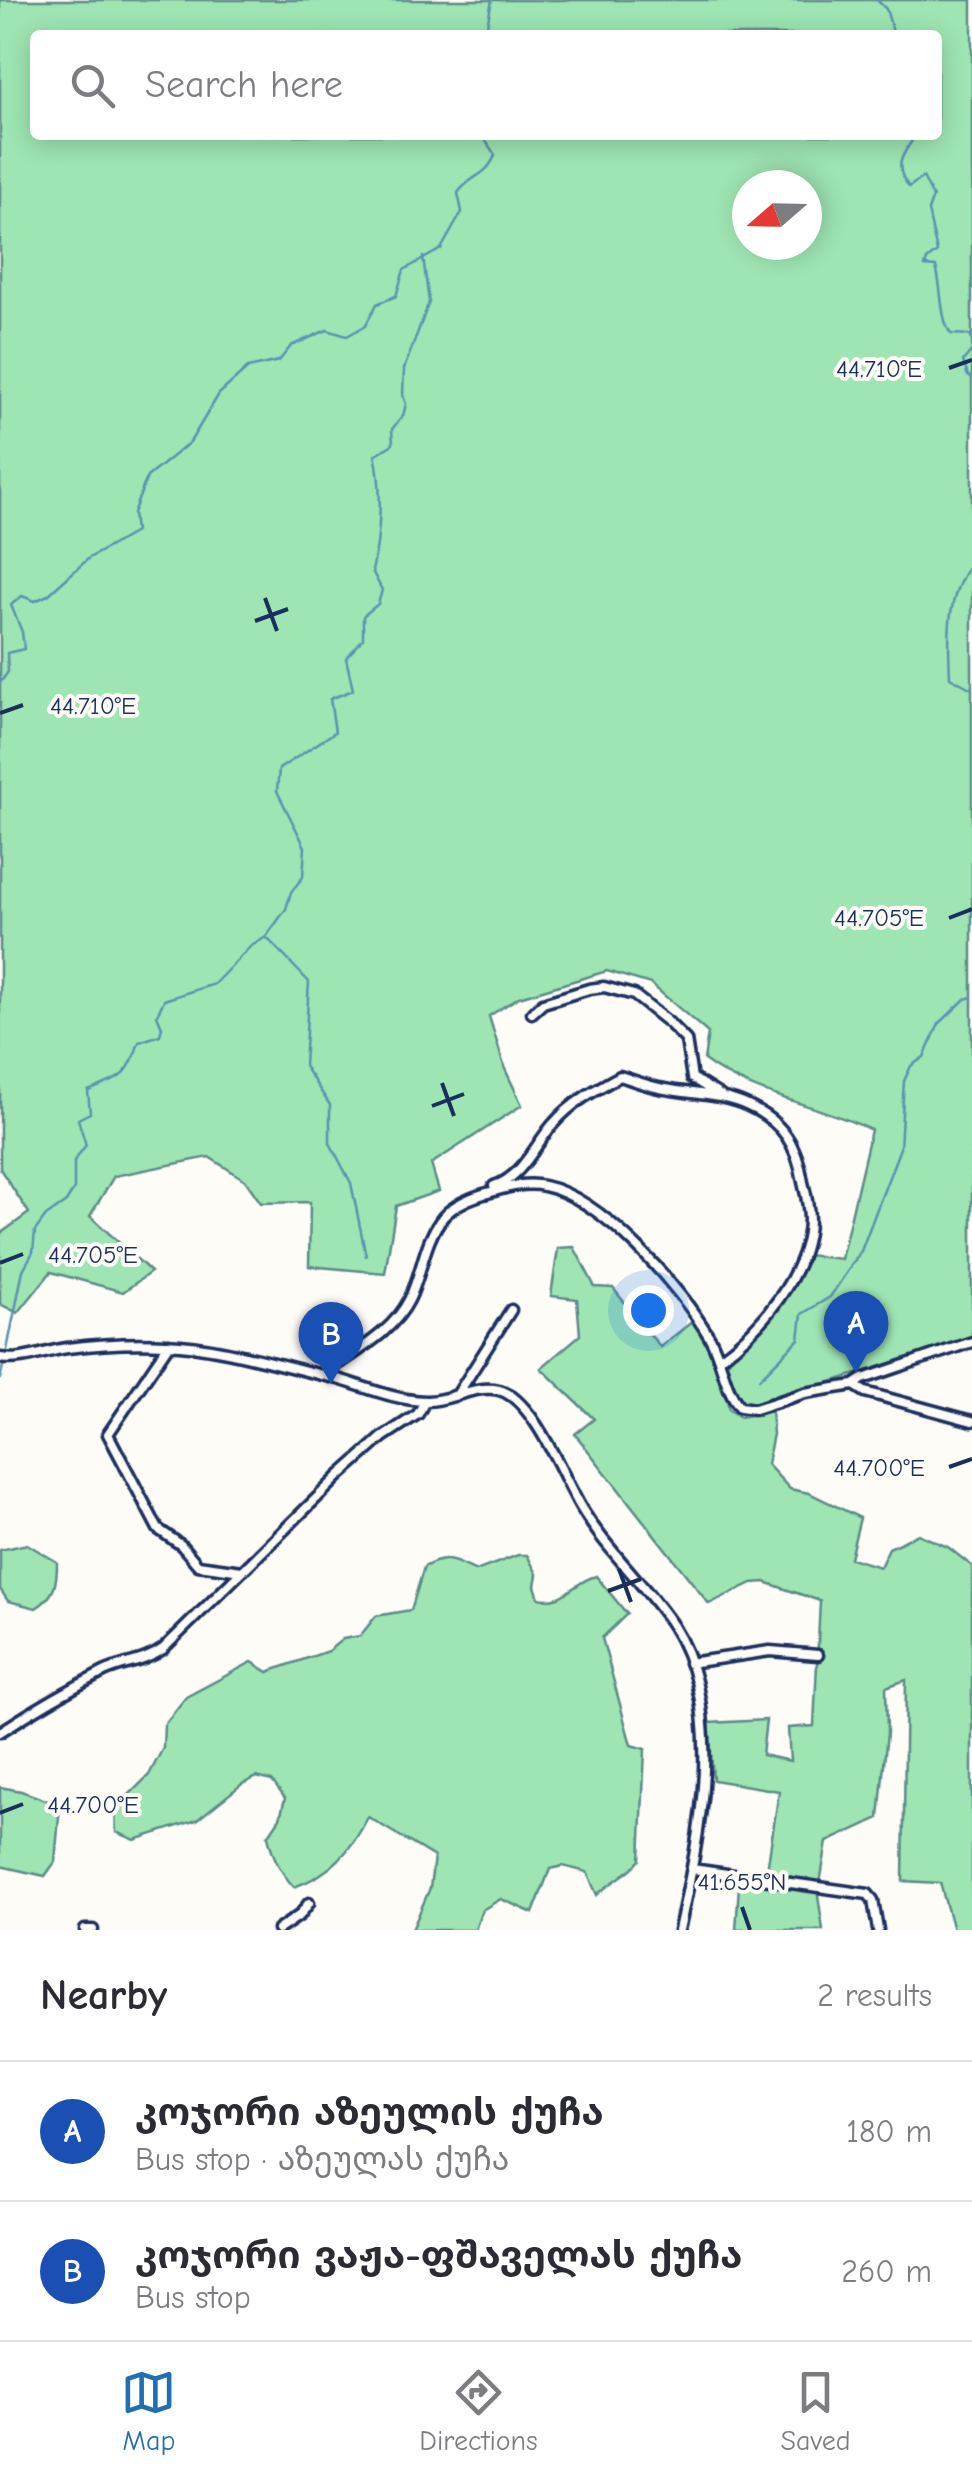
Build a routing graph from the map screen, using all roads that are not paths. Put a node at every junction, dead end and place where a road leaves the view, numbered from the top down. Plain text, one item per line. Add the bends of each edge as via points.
1 (532, 1013) dead end
2 (728, 1100) junction
3 (478, 1196) junction
4 (511, 1310) dead end
5 (972, 1342) edge
6 (169, 1344) junction
7 (0, 1358) edge
8 (720, 1358) junction
9 (323, 1375) junction
10 (854, 1385) junction
11 (457, 1395) junction
12 (425, 1402) junction
13 (972, 1421) edge
14 (242, 1571) junction
15 (818, 1655) dead end
16 (689, 1664) junction
17 (0, 1732) edge
18 (692, 1869) junction
19 (309, 1903) dead end
20 (278, 1930) edge
21 (678, 1930) edge
22 (878, 1930) edge

1 - 2 street via 589,989 634,995 686,1040 692,1078
2 - 3 street via 620,1076 556,1120 514,1177
2 - 8 street via 786,1130 809,1220 791,1278 740,1344
3 - 8 street via 543,1185 591,1206 677,1292
3 - 9 street via 440,1221 406,1305 388,1328
4 - 11 street
5 - 10 street
6 - 7 street via 79,1346
6 - 9 street
6 - 14 street via 108,1434 158,1530 198,1565
8 - 10 street via 735,1401 747,1409
9 - 12 street
10 - 13 street
11 - 12 street
11 - 16 street via 503,1390 519,1402 592,1524 676,1632
12 - 14 street
14 - 17 street via 157,1654 109,1670
15 - 16 street via 770,1651
16 - 18 street via 703,1718 704,1780
18 - 21 street
18 - 22 street via 868,1894
19 - 20 street

